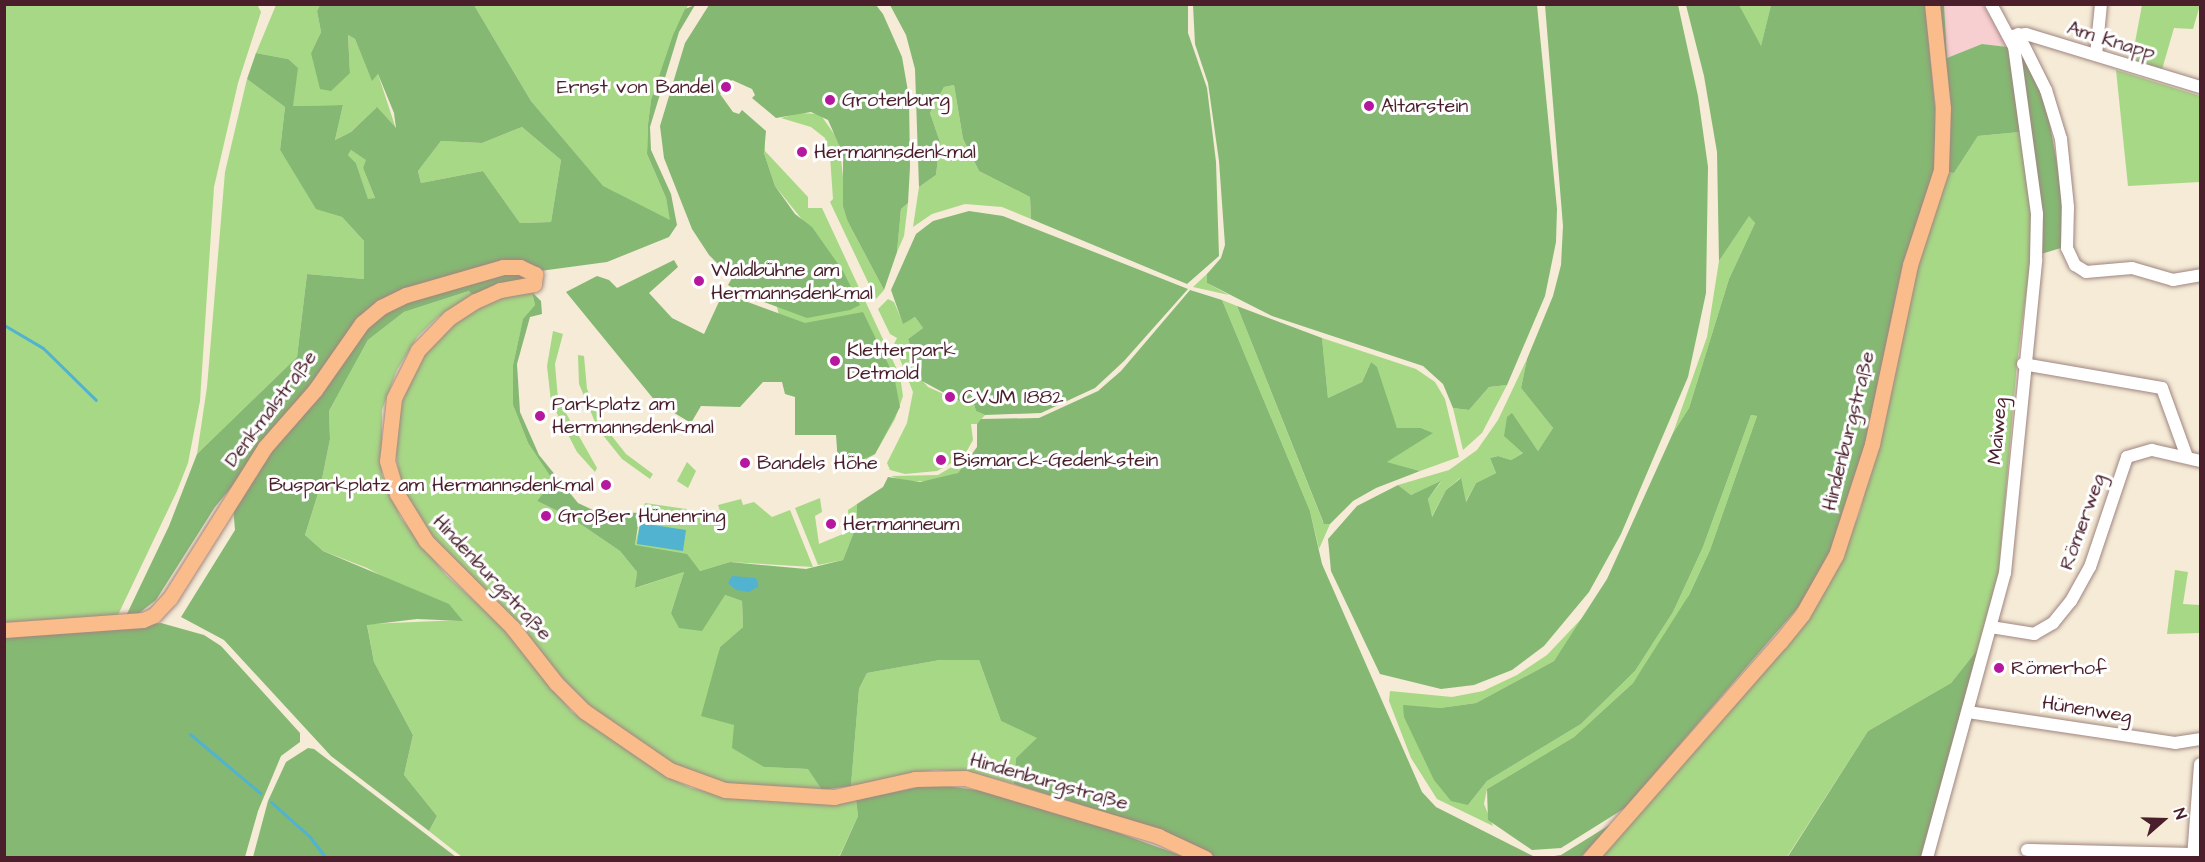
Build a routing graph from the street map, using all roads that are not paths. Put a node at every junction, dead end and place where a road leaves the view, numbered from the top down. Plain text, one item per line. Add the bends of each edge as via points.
1 (1932, 4) edge
2 (1991, 4) edge
3 (2101, 4) edge
4 (2014, 35) junction
5 (2096, 56) junction
6 (2200, 87) edge
7 (2200, 275) edge
8 (536, 278) joint
9 (2023, 364) junction
10 (2187, 457) junction
11 (2200, 460) edge
12 (1991, 627) junction
13 (4, 630) edge
14 (1968, 712) junction
15 (2200, 740) edge
16 (2200, 764) edge
17 (2027, 850) dead end
18 (2194, 856) edge
19 (1205, 858) edge
20 (1590, 858) edge
21 (1928, 858) edge

1 - 20 main road, Hindenburgstraße via 1943,108 1941,170 1910,265 1872,444 1836,555 1802,615
2 - 4 street, Maiweg
3 - 5 street
4 - 5 street, Am Knapp
4 - 7 street via 2046,90 2061,139 2068,207 2067,248 2075,265 2086,272 2132,268 2173,280
4 - 9 street, Maiweg via 2037,214 2036,260
5 - 6 street, Am Knapp
8 - 13 main road, Denkmalstraße via 528,269 502,267 406,295 372,314 348,338 315,390 265,447 170,598 154,615 143,620
8 - 19 main road, Hindenburgstraße via 532,285 500,290 467,306 418,350 394,398 387,461 397,494 426,541 512,627 556,683 584,711 670,770 719,789 834,797 915,779 965,778 1158,836
9 - 10 street via 2162,388
9 - 12 street, Maiweg via 2004,573
10 - 11 street, Römerweg
10 - 12 street, Römerweg via 2152,450 2127,457 2090,567 2071,601 2053,623 2034,634
12 - 14 street, Maiweg
14 - 15 street, Hünenweg via 2175,743
14 - 21 street, Maiweg
16 - 18 street
17 - 18 street

